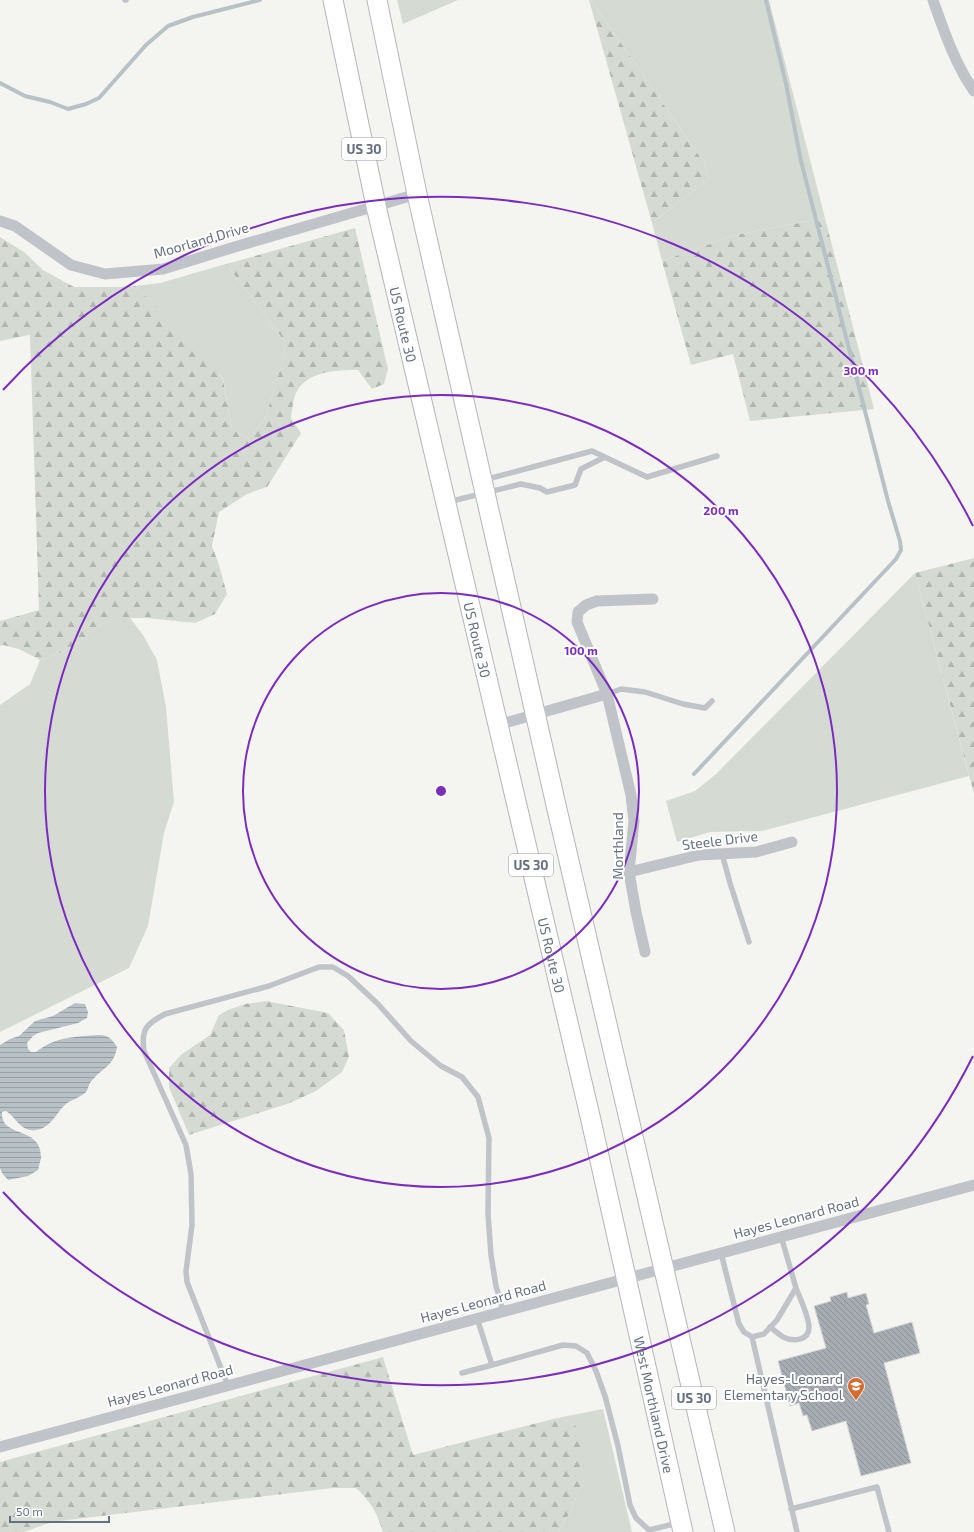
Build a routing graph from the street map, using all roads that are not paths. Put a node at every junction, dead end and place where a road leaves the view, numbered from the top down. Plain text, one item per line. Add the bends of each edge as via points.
1 (333, 0) edge
2 (377, 0) edge
3 (933, 0) edge
4 (974, 91) edge
5 (417, 194) junction
6 (376, 206) junction
7 (0, 221) edge
8 (717, 456) dead end
9 (605, 457) junction
10 (483, 487) junction
11 (445, 502) junction
12 (652, 599) dead end
13 (607, 694) junction
14 (712, 701) dead end
15 (536, 715) junction
16 (498, 725) junction
17 (792, 842) dead end
18 (722, 853) junction
19 (629, 872) junction
20 (749, 942) dead end
21 (645, 952) dead end
22 (974, 1185) edge
23 (781, 1236) junction
24 (721, 1252) junction
25 (663, 1268) junction
26 (627, 1278) junction
27 (796, 1288) junction
28 (503, 1311) junction
29 (477, 1318) junction
30 (770, 1327) junction
31 (752, 1338) junction
32 (492, 1365) junction
33 (462, 1373) dead end
34 (228, 1386) junction
35 (0, 1447) edge
36 (791, 1509) junction
37 (682, 1527) edge
38 (725, 1532) edge
39 (797, 1532) edge
40 (889, 1532) edge

1 - 6 highway, US Route 30 / US 30
2 - 5 highway, US 30
3 - 4 street via 944,32
5 - 6 street, Moorland Drive
5 - 10 highway, US 30
6 - 7 street, Moorland Drive via 163,269 105,274 71,265 15,226
6 - 11 highway, US Route 30 / US 30
8 - 9 lane via 647,477
9 - 10 lane via 592,451
9 - 10 lane via 581,469 575,486 547,492 521,484
10 - 11 lane
10 - 15 highway, US 30
11 - 16 highway, US Route 30 / US 30
12 - 13 street, Morthland via 597,601 586,605 578,612 577,622
13 - 14 lane via 621,689 645,692 705,708
13 - 15 street
13 - 19 street, Morthland via 631,795 634,821
15 - 16 street
15 - 25 highway, US 30
16 - 26 highway, US Route 30 / US 30
17 - 18 street, Steele Drive via 756,852
18 - 19 street, Steele Drive via 699,855
18 - 20 lane
19 - 21 street, Morthland
22 - 23 street, Hayes Leonard Road
23 - 24 street, Hayes Leonard Road
23 - 27 lane
24 - 25 street, Hayes Leonard Road
24 - 31 lane via 739,1324
25 - 26 street, Hayes Leonard Road
25 - 38 highway, US 30
26 - 28 street, Hayes Leonard Road
26 - 37 highway, West Morthland Drive / US 30
27 - 30 lane
27 - 30 lane via 809,1326 808,1334 804,1338 790,1339
28 - 29 street, Hayes Leonard Road
28 - 34 lane via 491,1255 488,1138 478,1097 462,1077 441,1066 411,1041 378,1004 348,976 333,967 319,967 269,986 165,1014 153,1021 142,1038 144,1051 186,1146 191,1174 192,1225 187,1282
29 - 32 lane
29 - 34 street, Hayes Leonard Road
30 - 31 lane via 764,1334
31 - 36 lane
32 - 33 lane
32 - 37 lane via 563,1344 576,1346 587,1353 605,1396 630,1505 636,1518 649,1530
34 - 35 street, Hayes Leonard Road
36 - 39 lane
36 - 40 lane via 877,1487

